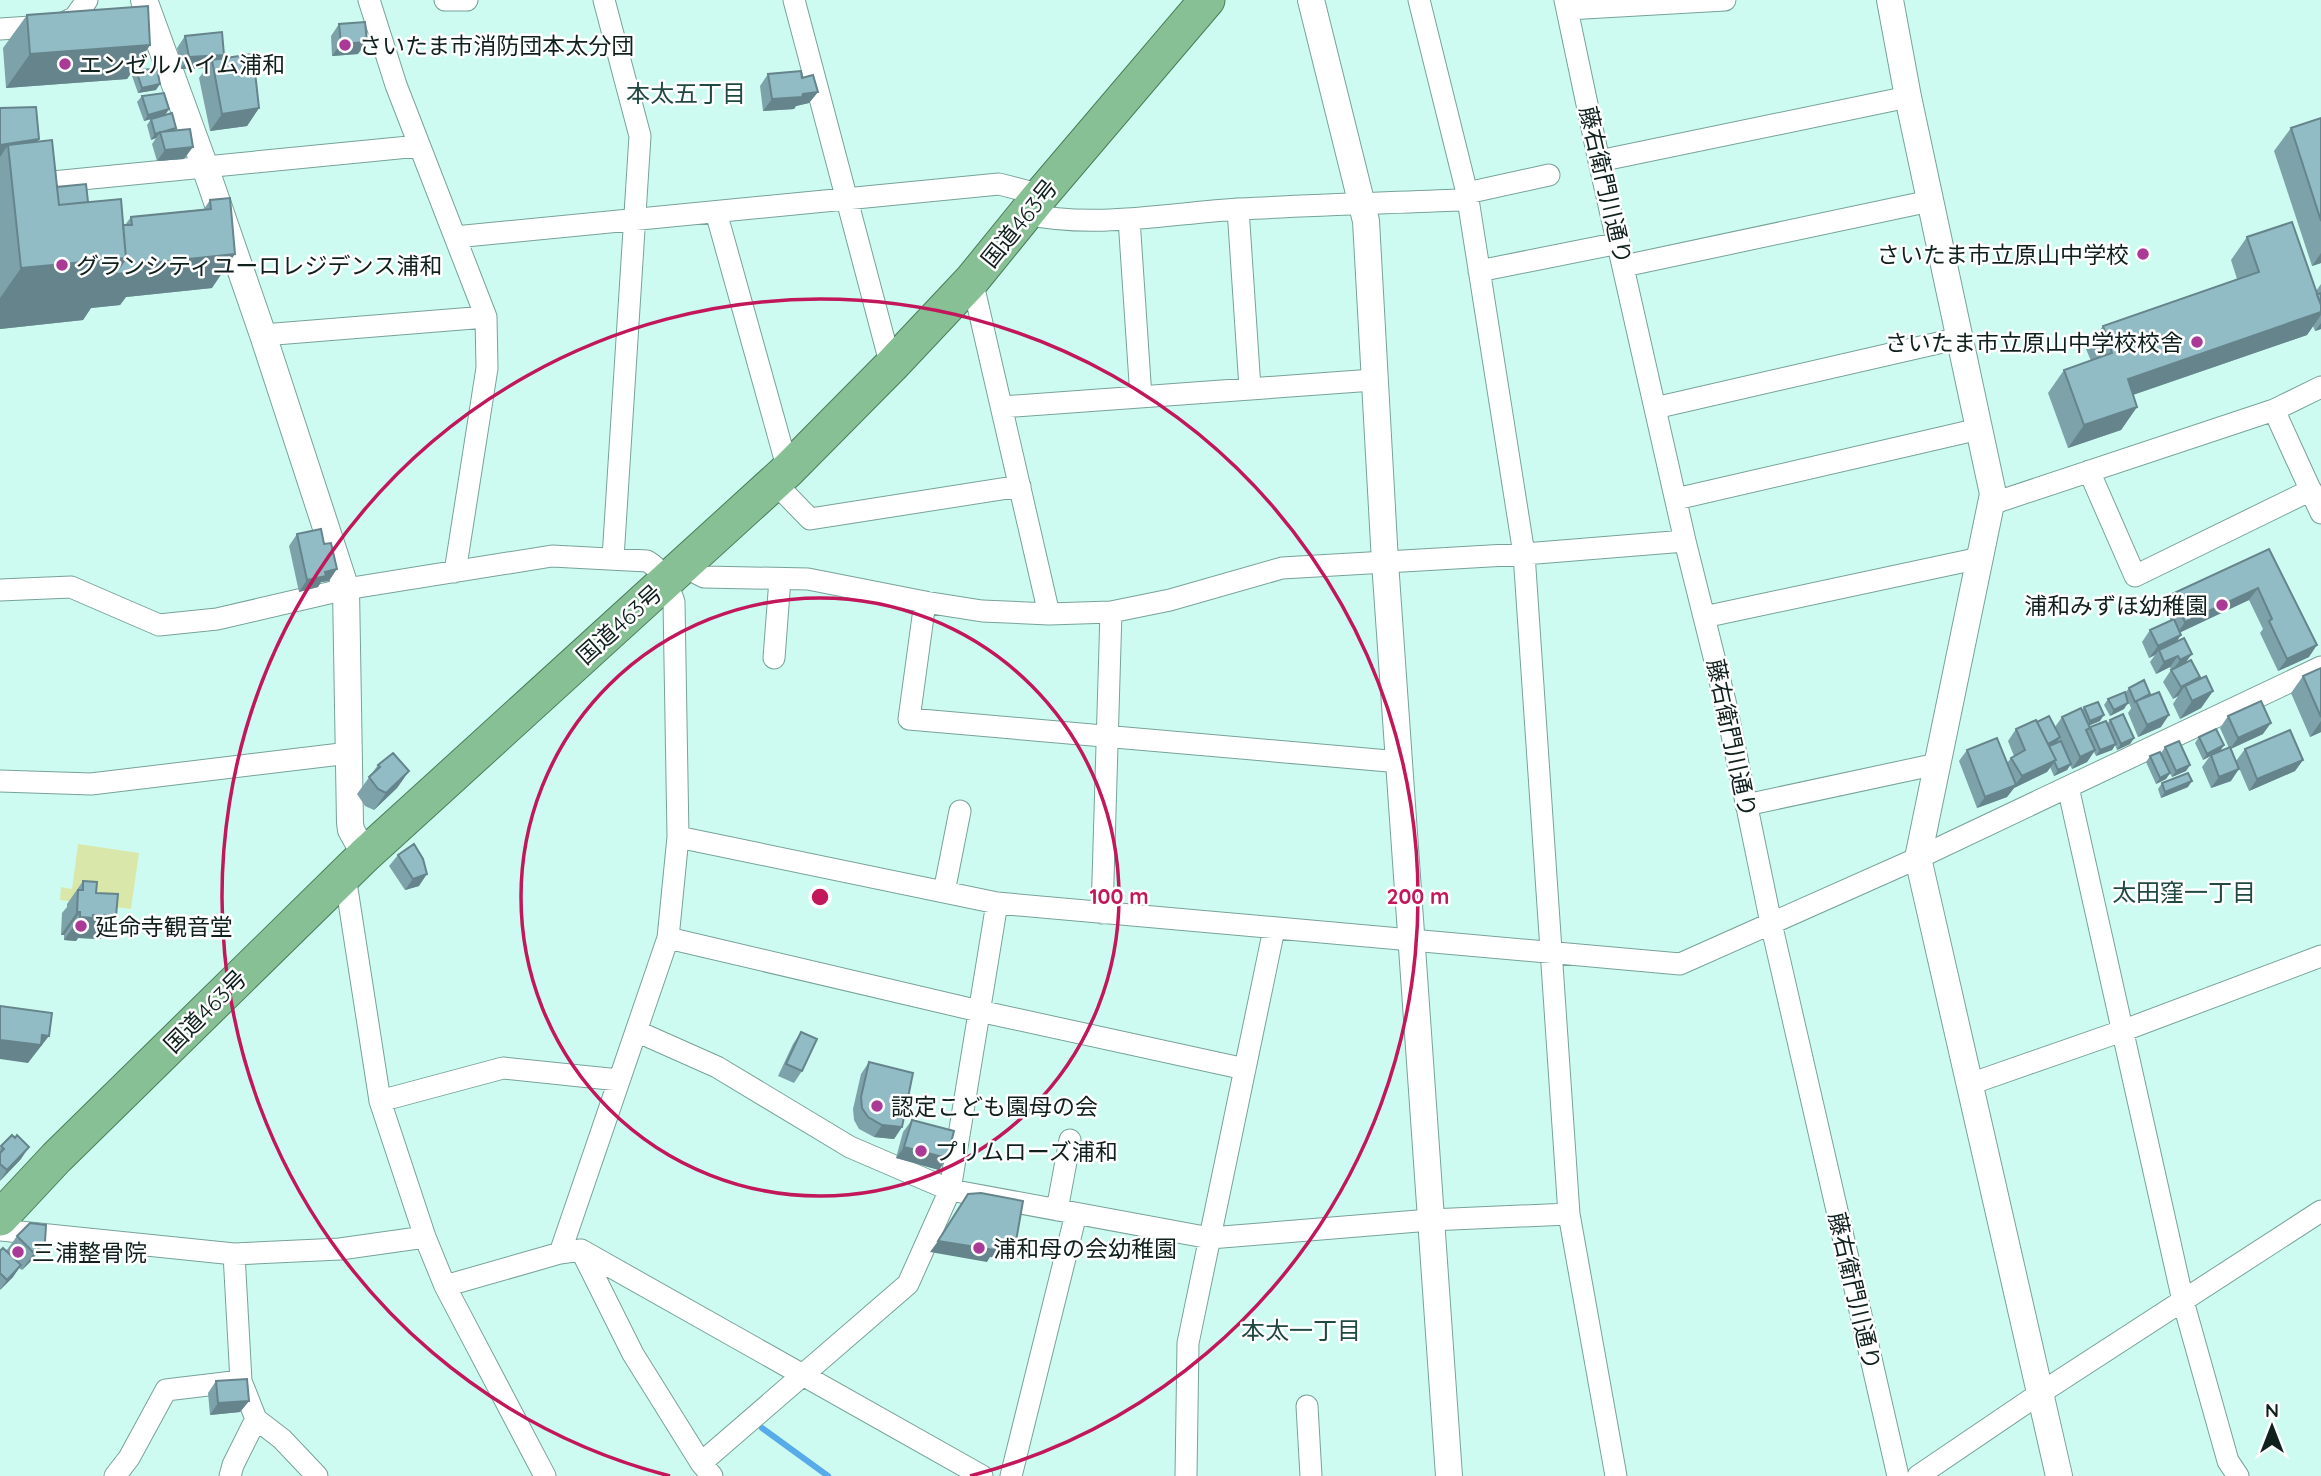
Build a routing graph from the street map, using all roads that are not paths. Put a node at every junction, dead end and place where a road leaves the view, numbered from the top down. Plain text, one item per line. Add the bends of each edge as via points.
1 (87, 0) edge
2 (144, 0) edge
3 (369, 0) edge
4 (445, 0) edge
5 (467, 0) edge
6 (604, 0) edge
7 (794, 0) edge
8 (1207, 0) edge
9 (1311, 0) edge
10 (1419, 0) edge
11 (1725, 0) edge
12 (1890, 0) edge
13 (1566, 5) edge
14 (0, 29) edge
15 (1908, 97) junction
16 (419, 146) junction
17 (1599, 161) junction
18 (205, 167) junction
19 (1549, 175) dead end
20 (0, 187) edge
21 (1467, 193) junction
22 (848, 199) junction
23 (1930, 201) junction
24 (1034, 204) junction
25 (1363, 205) junction
26 (1238, 209) junction
27 (716, 212) junction
28 (634, 219) junction
29 (1129, 219) junction
30 (455, 237) junction
31 (1619, 243) junction
32 (1624, 266) junction
33 (1479, 271) junction
34 (972, 280) junction
35 (486, 317) junction
36 (263, 335) junction
37 (1960, 338) junction
38 (891, 366) junction
39 (1373, 380) junction
40 (2321, 387) edge
41 (1250, 388) junction
42 (1142, 397) junction
43 (1002, 407) junction
44 (1655, 408) junction
45 (2274, 410) junction
46 (1979, 429) junction
47 (2089, 471) junction
48 (781, 476) junction
49 (1020, 486) junction
50 (2311, 490) junction
51 (1676, 499) junction
52 (1991, 504) junction
53 (2321, 513) edge
54 (1685, 541) junction
55 (1524, 554) junction
56 (613, 558) junction
57 (1980, 558) junction
58 (1385, 562) junction
59 (455, 572) junction
60 (675, 574) junction
61 (780, 579) junction
62 (346, 589) junction
63 (0, 590) edge
64 (925, 602) junction
65 (1111, 612) junction
66 (1049, 614) junction
67 (1704, 617) junction
68 (774, 658) dead end
69 (2321, 667) edge
70 (1107, 736) junction
71 (349, 753) junction
72 (1401, 762) junction
73 (1937, 764) junction
74 (0, 781) edge
75 (2068, 786) junction
76 (1746, 805) junction
77 (960, 811) dead end
78 (678, 837) junction
79 (1918, 858) junction
80 (355, 865) junction
81 (944, 892) junction
82 (997, 903) junction
83 (1102, 913) junction
84 (1771, 923) junction
85 (1274, 929) junction
86 (668, 938) junction
87 (1413, 942) junction
88 (1550, 953) junction
89 (2321, 956) edge
90 (979, 1011) junction
91 (636, 1031) junction
92 (2122, 1031) junction
93 (1245, 1069) junction
94 (619, 1080) junction
95 (1970, 1084) junction
96 (380, 1101) junction
97 (1070, 1140) dead end
98 (950, 1190) junction
99 (2321, 1211) edge
100 (1066, 1212) junction
101 (1569, 1214) junction
102 (0, 1218) edge
103 (1430, 1220) junction
104 (0, 1230) edge
105 (425, 1237) junction
106 (1210, 1238) junction
107 (581, 1250) junction
108 (559, 1253) junction
109 (234, 1254) junction
110 (445, 1286) junction
111 (2183, 1301) junction
112 (801, 1375) junction
113 (241, 1381) junction
114 (2039, 1394) junction
115 (1307, 1406) dead end
116 (256, 1419) junction
117 (706, 1470) edge
118 (115, 1476) edge
119 (230, 1476) edge
120 (317, 1476) edge
121 (544, 1476) edge
122 (982, 1476) edge
123 (1011, 1476) edge
124 (1186, 1476) edge
125 (1311, 1476) edge
126 (1449, 1476) edge
127 (1616, 1476) edge
128 (1898, 1476) edge
129 (1918, 1476) edge
130 (2059, 1476) edge
131 (2238, 1476) edge

1 - 14 street via 75,18 60,25
2 - 18 street
3 - 16 street
4 - 5 street
6 - 28 street via 640,136
7 - 22 street
8 - 24 highway, 国道463号
9 - 25 street
10 - 21 street
11 - 13 street
12 - 15 street
13 - 17 street, 藤右衛門川通り
15 - 17 street
15 - 23 street
16 - 18 street
16 - 30 street
17 - 31 street, 藤右衛門川通り
18 - 20 street
18 - 36 street
19 - 21 street
21 - 25 street via 1460,200
21 - 33 street
22 - 24 street via 999,184
22 - 27 street
22 - 38 street
23 - 32 street
23 - 37 street
24 - 29 street via 1048,218
24 - 34 highway, 国道463号
25 - 26 street
25 - 39 street
26 - 29 street
26 - 41 street
27 - 28 street
27 - 48 street
28 - 30 street
28 - 56 street
29 - 42 street
30 - 35 street
31 - 32 street, 藤右衛門川通り
31 - 33 street
32 - 44 street, 藤右衛門川通り
33 - 55 street
34 - 38 highway, 国道463号
34 - 43 street
35 - 36 street
35 - 59 street via 487,368
36 - 62 street
37 - 44 street
37 - 46 street
38 - 48 highway, 国道463号
39 - 41 street
39 - 58 street
40 - 45 street
41 - 42 street
42 - 43 street
43 - 49 street
44 - 51 street, 藤右衛門川通り
45 - 47 street
45 - 50 street
46 - 51 street
46 - 52 street via 1993,494
47 - 50 street via 2135,576
47 - 52 street
48 - 49 street via 810,519
48 - 60 highway, 国道463号
49 - 66 street
50 - 53 street
51 - 54 street, 藤右衛門川通り
52 - 57 street
54 - 55 street
54 - 67 street, 藤右衛門川通り
55 - 58 street
55 - 88 street
56 - 59 street via 552,556
56 - 60 street via 647,561
57 - 67 street
57 - 73 street
58 - 65 street via 1282,568
58 - 72 street
59 - 62 street
60 - 61 street
60 - 78 street
60 - 80 highway, 国道463号
61 - 64 street via 808,579
61 - 68 street
62 - 63 street via 216,619 159,625 71,587
62 - 71 street
64 - 66 street
64 - 70 street via 909,719
65 - 66 street
65 - 70 street
67 - 76 street, 藤右衛門川通り
69 - 75 street
70 - 72 street
70 - 83 street
71 - 74 street via 91,784
71 - 80 street
72 - 87 street
73 - 76 street
73 - 79 street
75 - 79 street
75 - 92 street
76 - 84 street, 藤右衛門川通り
77 - 81 street
78 - 81 street
78 - 86 street
79 - 84 street
79 - 95 street
80 - 96 street
80 - 102 highway, 国道463号
81 - 82 street
82 - 83 street
82 - 90 street
83 - 85 street
84 - 88 street via 1680,964
84 - 128 street, 藤右衛門川通り
85 - 87 street
85 - 93 street
86 - 90 street
86 - 91 street
87 - 88 street
87 - 103 street
88 - 101 street
89 - 92 street
90 - 93 street
90 - 98 street
91 - 94 street
91 - 98 street via 717,1067 850,1147
92 - 95 street
92 - 111 street
93 - 106 street
94 - 96 street via 503,1068
94 - 108 street
95 - 114 street
96 - 105 street
97 - 100 street
98 - 100 street
98 - 112 street via 908,1284
99 - 111 street
100 - 106 street
100 - 123 street
101 - 103 street
101 - 127 street
103 - 106 street
103 - 126 street
104 - 109 street
105 - 109 street via 340,1249
105 - 110 street
106 - 124 street via 1188,1343
107 - 108 street
107 - 112 street
107 - 117 street via 633,1353
108 - 110 street
109 - 113 street
110 - 121 street
111 - 114 street
111 - 131 street via 2228,1461
112 - 117 street
112 - 122 street
113 - 116 street
113 - 118 street via 166,1390
114 - 129 street
114 - 130 street
115 - 125 street
116 - 119 street
116 - 120 street

